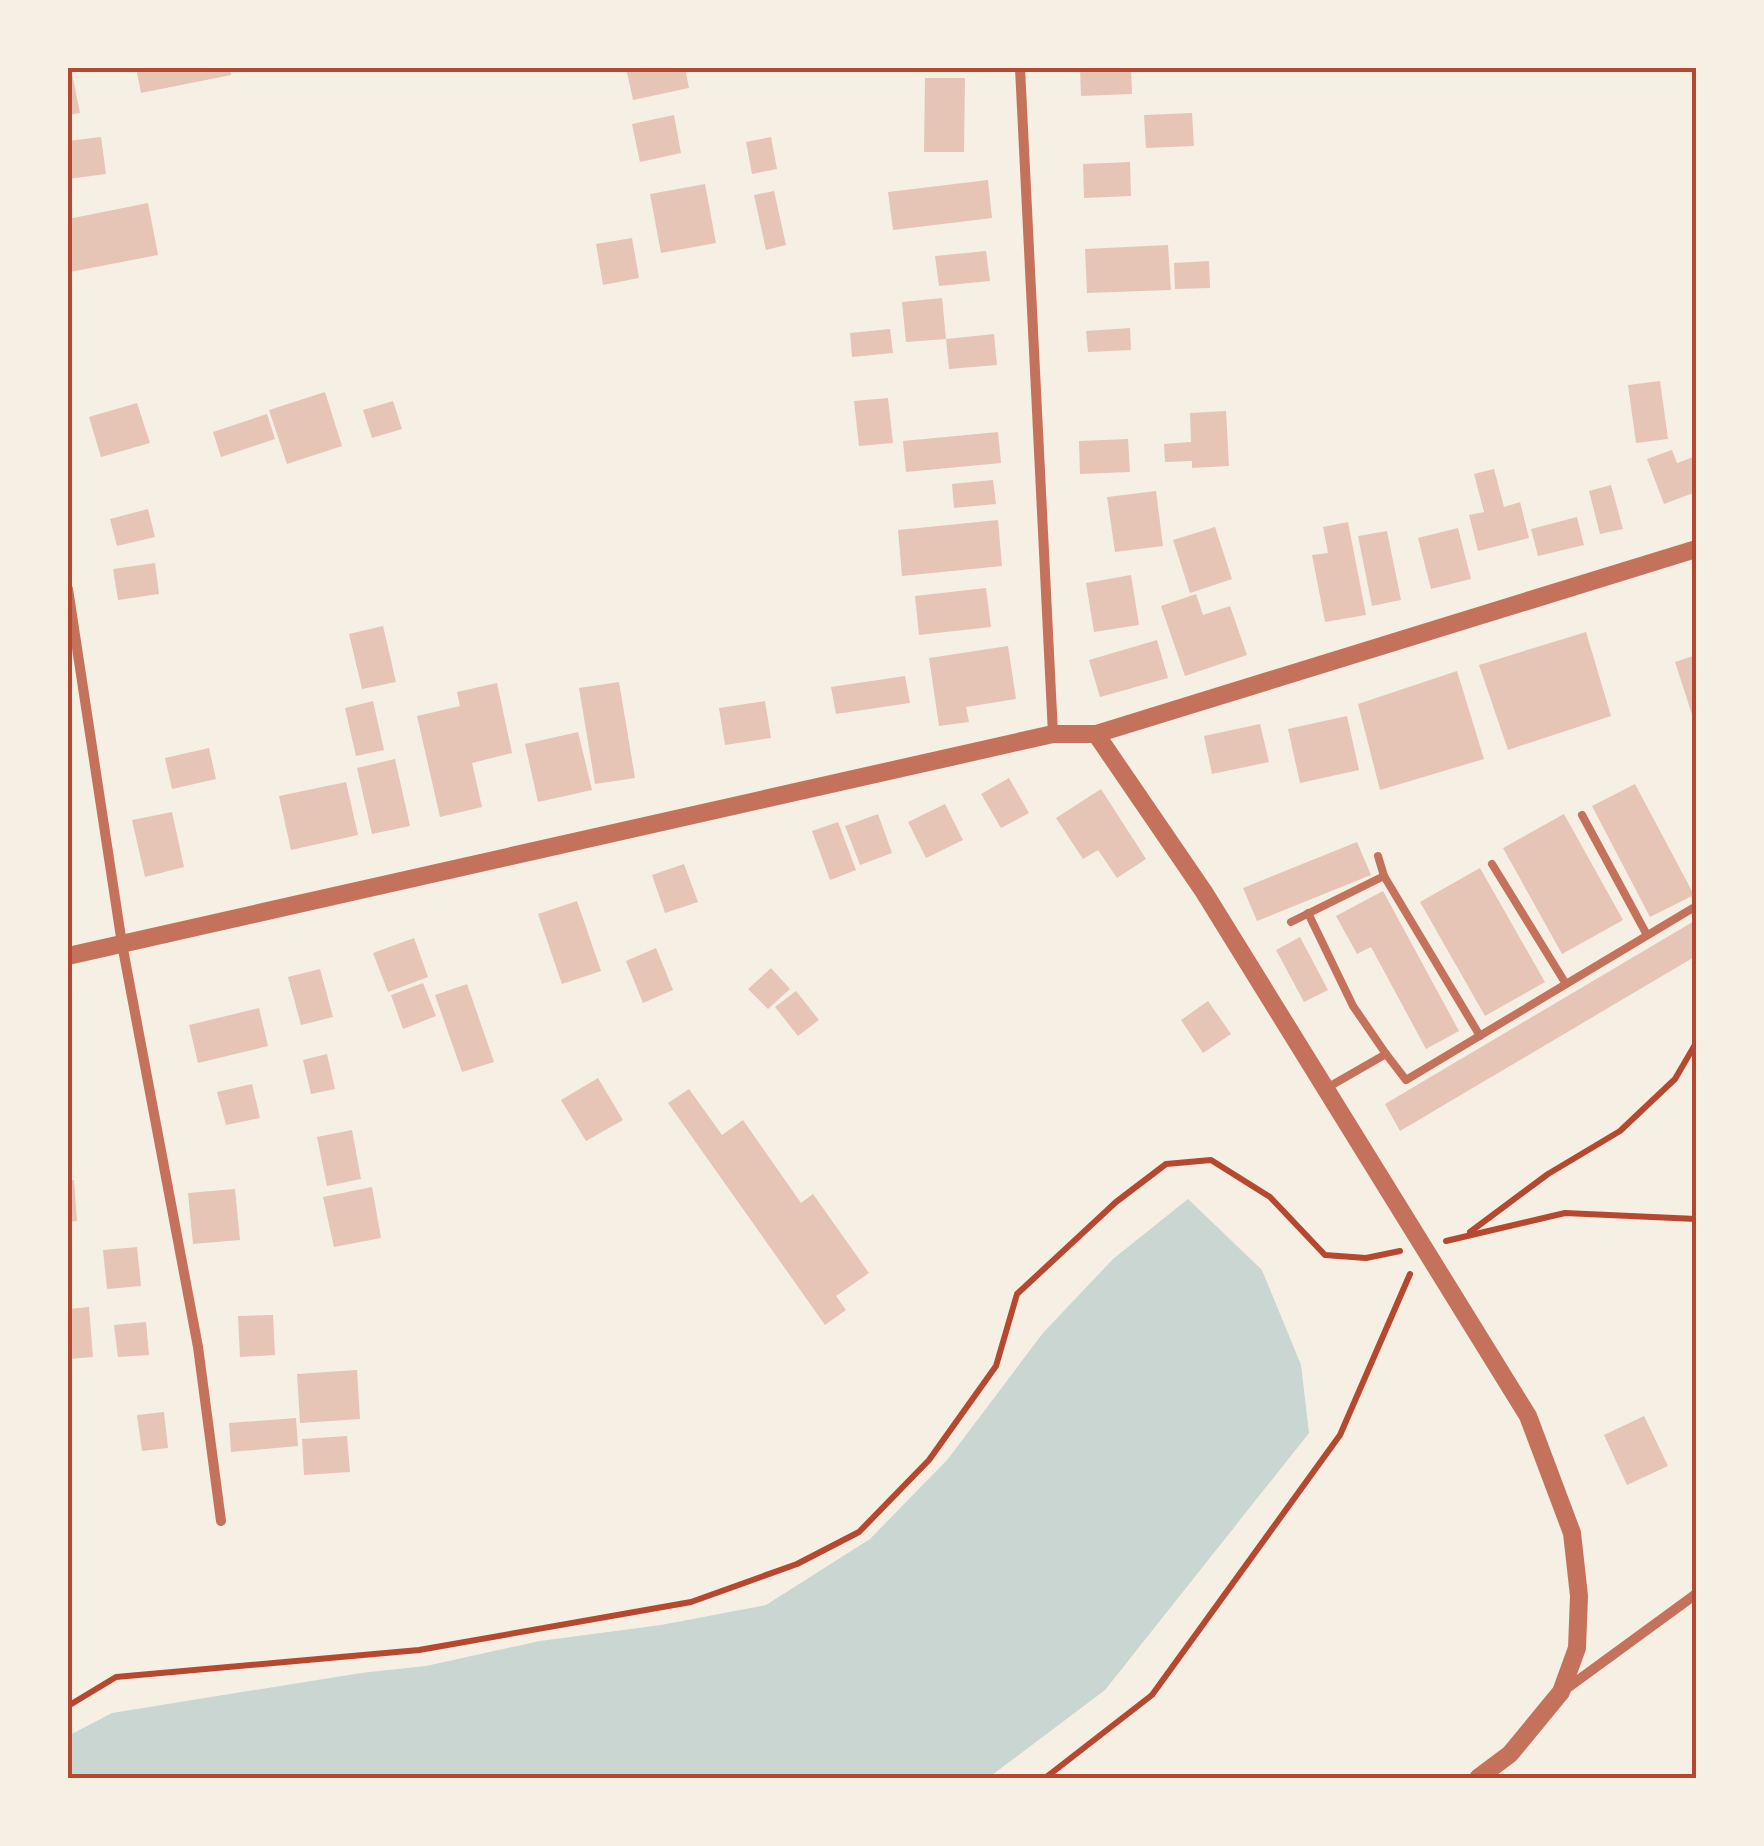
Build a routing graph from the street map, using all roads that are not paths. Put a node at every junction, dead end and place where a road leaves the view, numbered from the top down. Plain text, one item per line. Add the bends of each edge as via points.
1 (1020, 68) edge
2 (1696, 549) edge
3 (68, 589) edge
4 (1053, 734) junction
5 (1096, 734) junction
6 (1582, 815) dead end
7 (1378, 856) dead end
8 (1492, 864) dead end
9 (1384, 876) junction
10 (1692, 908) dead end
11 (1308, 913) junction
12 (1291, 922) dead end
13 (1647, 935) junction
14 (122, 944) junction
15 (68, 956) edge
16 (1566, 984) junction
17 (1480, 1036) junction
18 (1386, 1054) junction
19 (1326, 1089) junction
20 (222, 1521) dead end
21 (1696, 1594) edge
22 (1561, 1692) junction
23 (1478, 1778) edge

1 - 4 street
2 - 5 street
3 - 14 street
4 - 5 street
4 - 14 street
5 - 19 street
6 - 13 lane
7 - 9 lane
8 - 16 lane
9 - 11 lane
9 - 17 lane
10 - 13 lane
11 - 12 lane
11 - 18 lane via 1353,1006
13 - 16 lane
14 - 15 street
14 - 20 street via 198,1347
16 - 17 lane
17 - 18 lane via 1406,1080
18 - 19 lane
19 - 22 street via 1528,1416 1572,1533 1580,1596 1578,1648
21 - 22 street
22 - 23 street via 1510,1754

